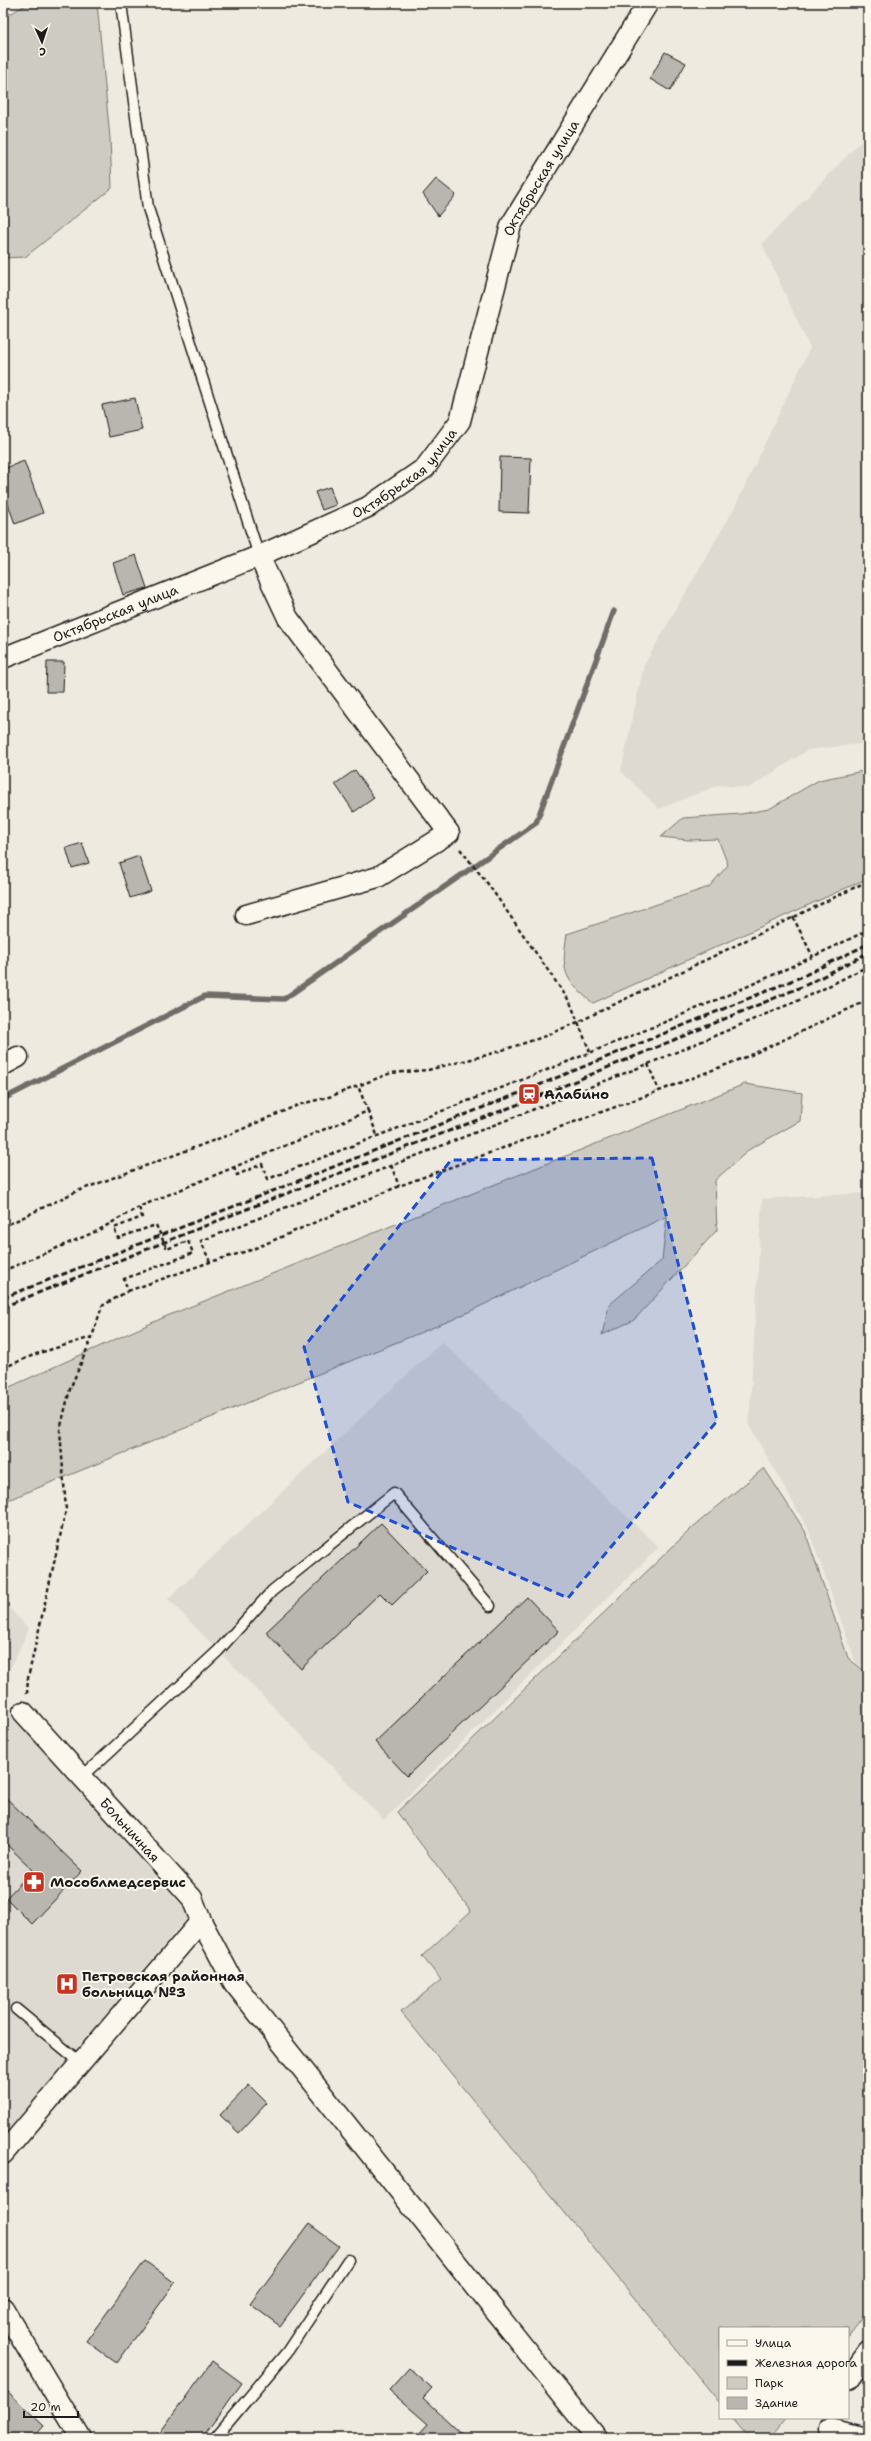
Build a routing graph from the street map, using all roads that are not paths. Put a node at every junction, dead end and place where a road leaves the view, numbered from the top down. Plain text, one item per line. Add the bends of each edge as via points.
1 (121, 3) edge
2 (648, 3) edge
3 (259, 556) junction
4 (3, 658) edge
5 (246, 914) dead end
6 (490, 1606) dead end
7 (24, 1712) road end
8 (82, 1777) junction
9 (201, 1921) junction
10 (16, 2009) dead end
11 (81, 2063) junction
12 (3, 2154) edge
13 (348, 2260) dead end
14 (3, 2308) edge
15 (868, 2352) edge
16 (849, 2379) edge
17 (830, 2429) edge
18 (81, 2438) edge
19 (215, 2438) edge
20 (596, 2438) edge
21 (861, 2438) edge

1 - 3 lane via 148,208
2 - 3 street, Октябрьская улица via 511,225 460,421 425,468 368,507
3 - 4 street, Октябрьская улица
3 - 5 street via 288,618 449,833 378,877
6 - 8 lane via 394,1493 272,1591 218,1651
7 - 8 street, Больничная
8 - 9 street, Больничная via 192,1898
9 - 11 street
9 - 20 street, Больничная via 234,1983
10 - 11 lane
11 - 12 street
13 - 19 lane via 287,2352
14 - 18 street
15 - 16 street
17 - 21 street

